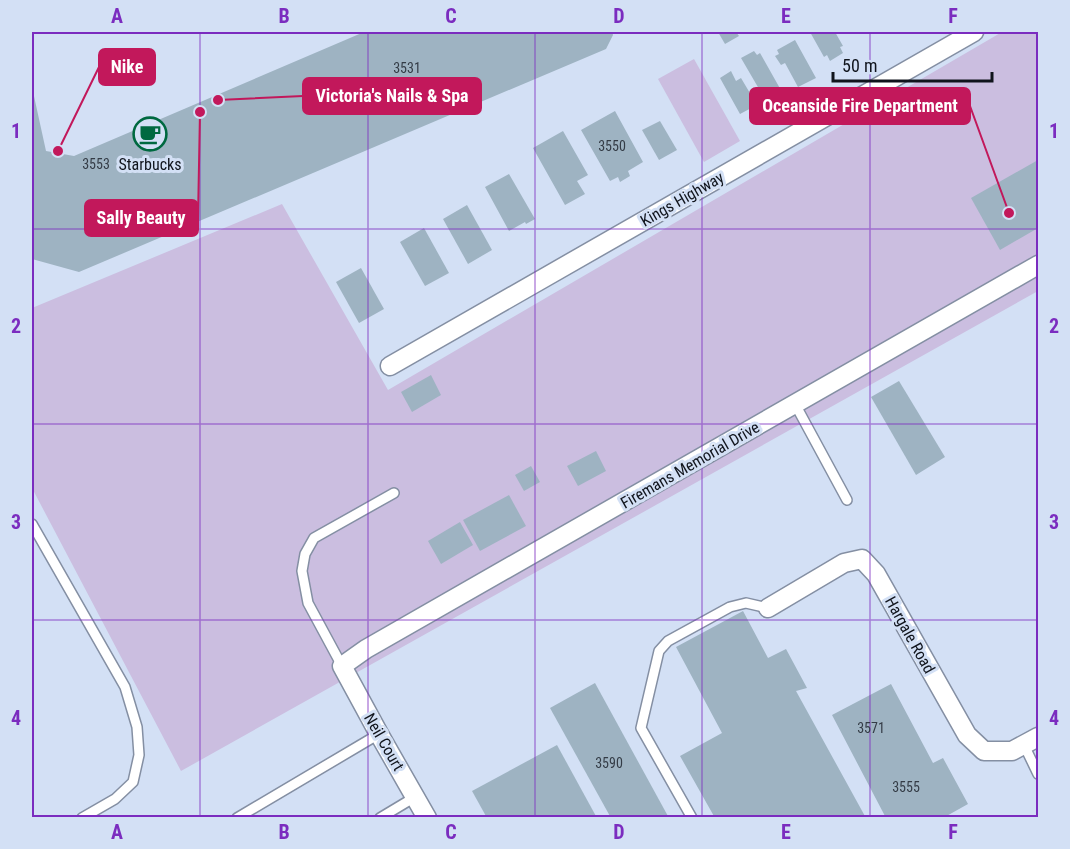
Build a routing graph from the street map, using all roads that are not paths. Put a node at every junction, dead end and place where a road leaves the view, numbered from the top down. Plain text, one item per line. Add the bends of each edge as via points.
1 (974, 32) edge
2 (1038, 265) edge
3 (390, 366) dead end
4 (795, 404) junction
5 (394, 493) dead end
6 (847, 500) dead end
7 (32, 524) edge
8 (768, 608) joint
9 (342, 666) junction
10 (379, 734) junction
11 (1031, 741) edge
12 (1038, 774) edge
13 (415, 797) junction
14 (82, 818) edge
15 (237, 818) edge
16 (380, 818) edge
17 (427, 818) edge
18 (692, 818) edge

1 - 3 street, Kings Highway
2 - 4 street, Firemans Memorial Drive
4 - 6 lane
4 - 9 street, Firemans Memorial Drive
5 - 9 lane via 314,538 305,554 302,571 308,603
7 - 14 lane via 125,687 137,727 139,755 133,782 115,799
8 - 11 street, Hargale Road via 844,563 862,560 876,574 967,735 984,751 1012,751
8 - 18 lane via 746,603 730,607 668,641 659,651 640,728
9 - 10 street, Neil Court
10 - 13 street, Neil Court
10 - 15 lane
11 - 12 lane
13 - 16 lane
13 - 17 street, Neil Court

